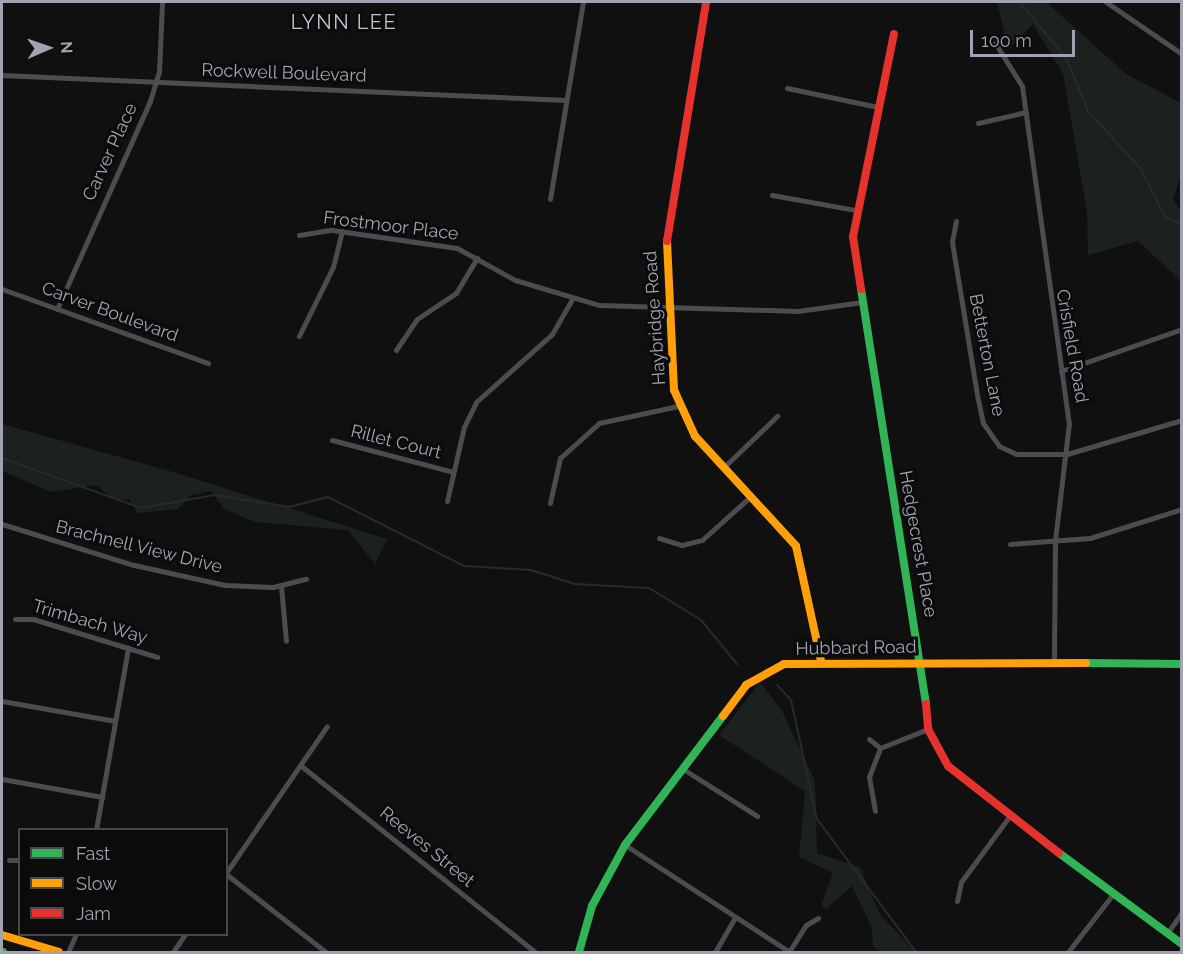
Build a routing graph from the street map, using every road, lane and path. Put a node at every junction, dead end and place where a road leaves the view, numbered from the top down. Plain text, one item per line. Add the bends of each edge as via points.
1 (162, 2) edge
2 (583, 2) edge
3 (706, 2) edge
4 (1106, 2) edge
5 (894, 34) dead end
6 (995, 44) dead end
7 (1182, 54) edge
8 (2, 75) edge
9 (156, 82) junction
10 (787, 88) dead end
11 (566, 100) junction
12 (878, 107) junction
13 (1026, 112) junction
14 (978, 123) dead end
15 (772, 195) dead end
16 (550, 199) dead end
17 (855, 210) junction
18 (956, 221) dead end
19 (342, 231) junction
20 (299, 235) dead end
21 (477, 258) junction
22 (2, 289) edge
23 (572, 300) junction
24 (862, 302) junction
25 (669, 306) junction
26 (57, 309) junction
27 (1182, 329) edge
28 (299, 336) dead end
29 (396, 350) dead end
30 (208, 363) dead end
31 (1061, 371) junction
32 (678, 406) junction
33 (777, 416) dead end
34 (1182, 420) edge
35 (332, 440) dead end
36 (1066, 454) junction
37 (724, 467) junction
38 (453, 472) junction
39 (751, 496) junction
40 (447, 501) dead end
41 (550, 503) dead end
42 (1182, 509) edge
43 (2, 524) edge
44 (659, 538) dead end
45 (1054, 541) junction
46 (1010, 544) dead end
47 (306, 579) dead end
48 (281, 586) junction
49 (15, 618) dead end
50 (286, 641) dead end
51 (128, 648) junction
52 (158, 657) dead end
53 (821, 661) junction
54 (923, 662) junction
55 (1054, 662) junction
56 (1182, 664) edge
57 (2, 701) edge
58 (115, 721) junction
59 (327, 726) dead end
60 (928, 729) junction
61 (869, 739) dead end
62 (880, 748) junction
63 (300, 765) junction
64 (683, 769) junction
65 (2, 779) edge
66 (102, 797) junction
67 (875, 811) dead end
68 (757, 816) dead end
69 (1009, 817) junction
70 (96, 828) edge
71 (624, 845) junction
72 (9, 860) dead end
73 (18, 860) edge
74 (228, 870) edge
75 (228, 875) edge
76 (1114, 893) junction
77 (957, 901) dead end
78 (1182, 912) edge
79 (735, 918) junction
80 (818, 918) dead end
81 (1168, 932) junction
82 (2, 935) edge
83 (74, 936) edge
84 (184, 936) edge
85 (1182, 944) edge
86 (59, 952) edge
87 (68, 952) edge
88 (174, 952) edge
89 (326, 952) edge
90 (535, 952) edge
91 (579, 952) edge
92 (715, 952) edge
93 (790, 952) edge
94 (1068, 952) edge

1 - 9 street, Carver Place
2 - 11 street
3 - 25 street, Haybridge Road via 666,225
4 - 7 street
5 - 12 street, Hedgecrest Place
6 - 13 street, Crisfield Road via 1018,78
8 - 9 street, Rockwell Boulevard
9 - 11 street, Rockwell Boulevard
9 - 26 street, Carver Place
10 - 12 street
11 - 16 street
12 - 17 street, Hedgecrest Place
13 - 14 street
13 - 31 street, Crisfield Road
15 - 17 street
17 - 24 street, Hedgecrest Place via 854,249
18 - 36 street, Betterton Lane via 952,242 983,423 999,446 1016,454
19 - 20 street, Frostmoor Place
19 - 21 street, Frostmoor Place via 458,248
19 - 28 street via 333,267
21 - 23 street, Frostmoor Place via 515,280
21 - 29 street via 456,293 417,319
22 - 26 street, Carver Boulevard
23 - 25 street, Frostmoor Place
23 - 38 street via 552,334 476,402
24 - 25 street, Frostmoor Place via 798,311
24 - 54 street, Hedgecrest Place
25 - 32 street, Haybridge Road
26 - 30 street, Carver Boulevard
27 - 31 street
31 - 36 street, Crisfield Road via 1070,423
32 - 37 street, Haybridge Road
32 - 41 street via 599,423 560,458
33 - 37 street
34 - 36 street, Betterton Lane
35 - 38 street, Rillet Court
36 - 45 street, Crisfield Road
37 - 39 street, Haybridge Road
38 - 40 street
39 - 44 street via 702,540 682,545
39 - 53 street, Haybridge Road via 799,552
42 - 45 street via 1090,538
43 - 48 street, Brachnell View Drive via 180,575 237,586
45 - 46 street
45 - 55 street, Crisfield Road
47 - 48 street, Brachnell View Drive
48 - 50 street
49 - 51 street, Trimbach Way via 33,619
51 - 52 street, Trimbach Way
51 - 58 street
53 - 54 street, Hubbard Road
53 - 64 street, Hubbard Road via 784,664 756,677
54 - 55 street, Hubbard Road
54 - 60 street, Hedgecrest Place
55 - 56 street, Hubbard Road
57 - 58 street
58 - 66 street
59 - 63 street
60 - 62 street
60 - 69 street, Hedgecrest Place via 958,778
61 - 62 street
62 - 67 street via 869,777
63 - 74 street
63 - 90 street, Reeves Street
64 - 68 street
64 - 71 street, Hubbard Road
65 - 66 street
66 - 70 street
69 - 76 street, Hedgecrest Place
69 - 77 street via 961,882
71 - 79 street
71 - 91 street, Hubbard Road via 592,906
72 - 73 street
75 - 89 street
76 - 81 street, Hedgecrest Place
76 - 94 street
78 - 81 street
79 - 92 street
79 - 93 street
80 - 93 street via 806,925
81 - 85 street, Hedgecrest Place
82 - 86 street
83 - 87 street
84 - 88 street

